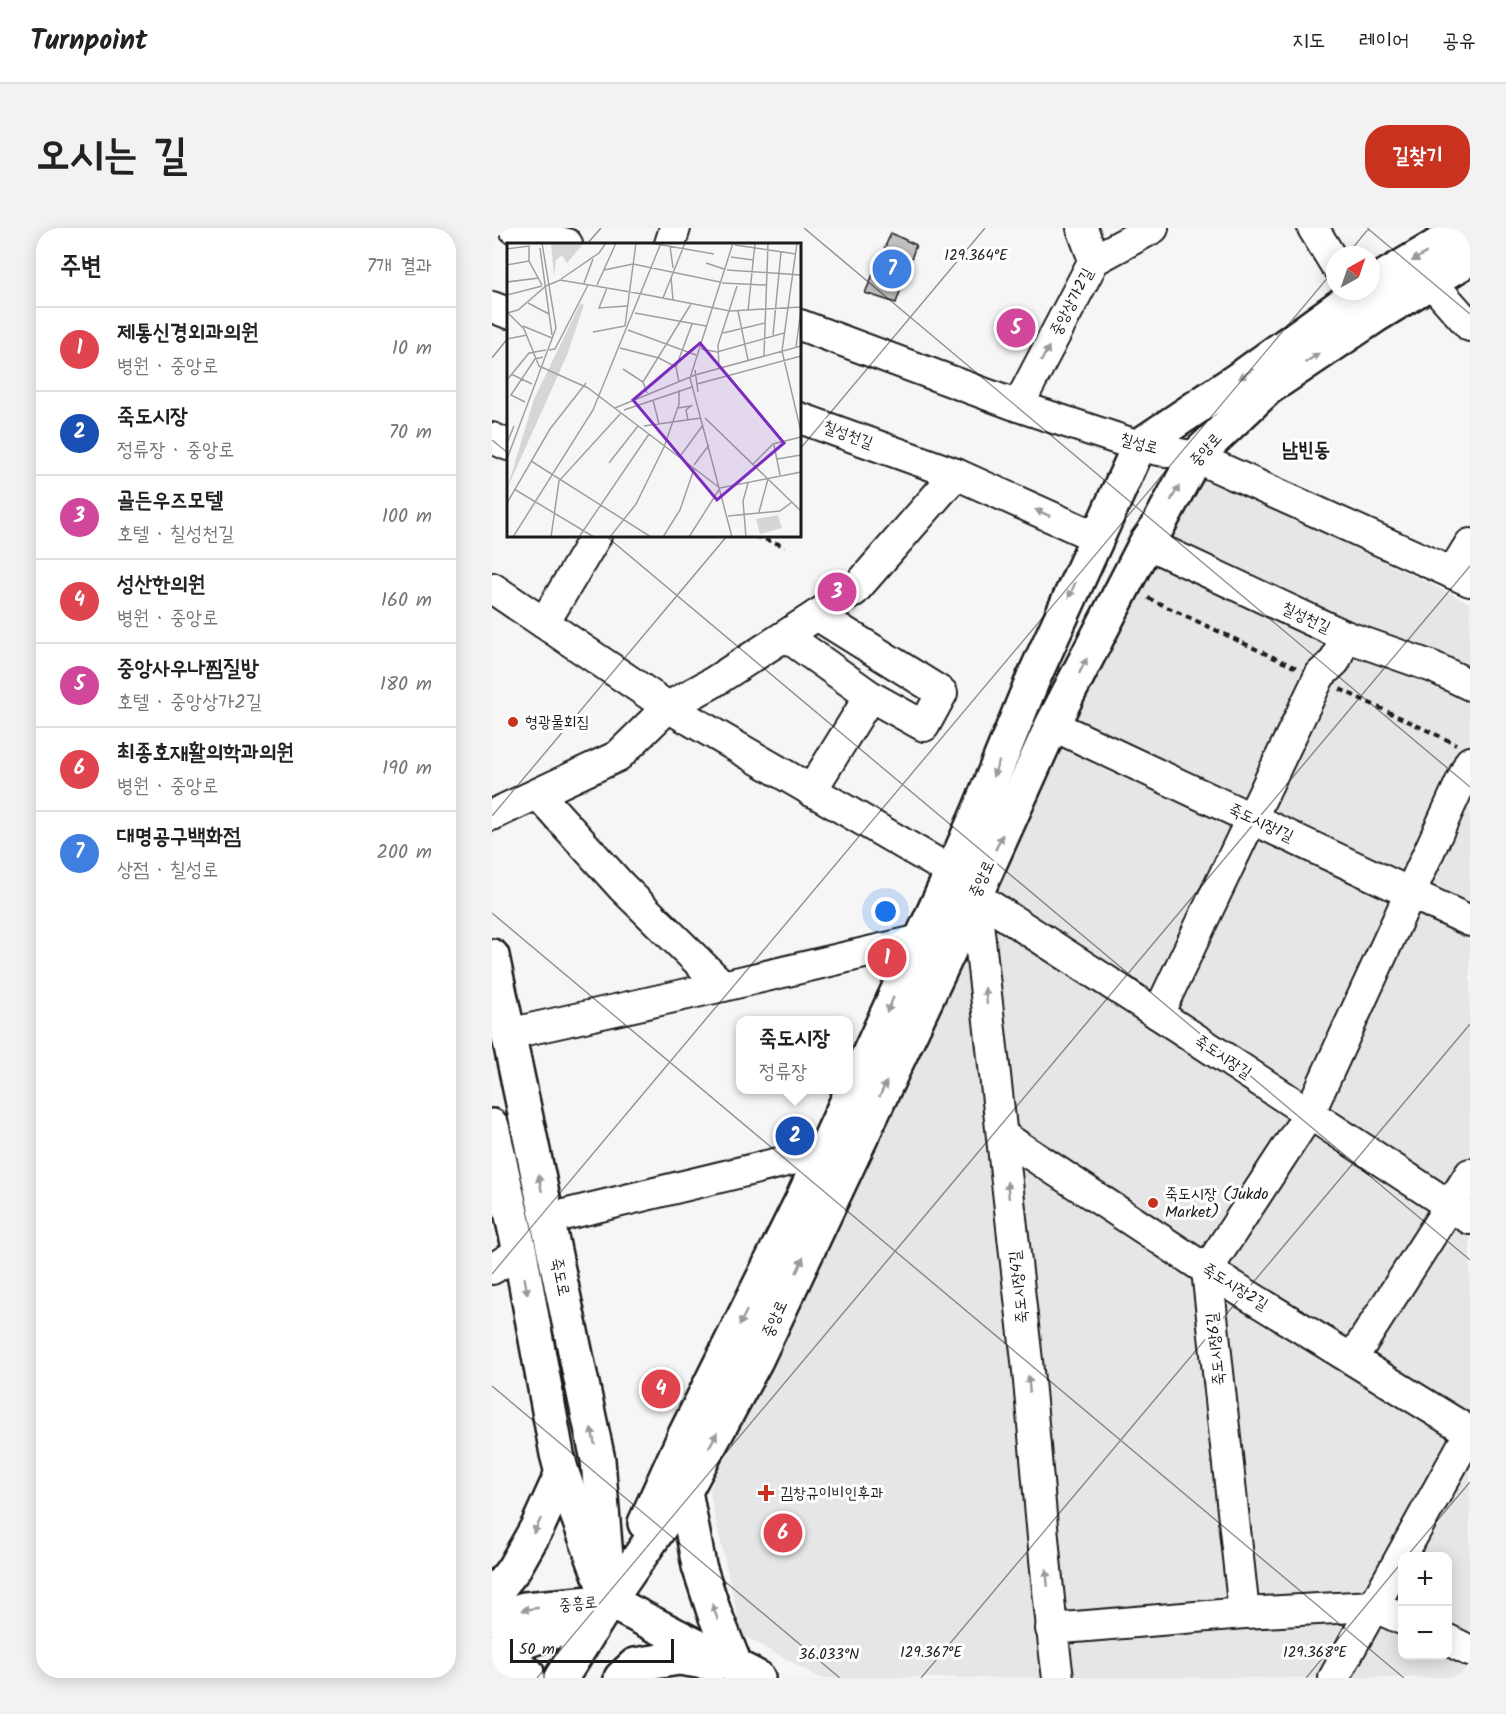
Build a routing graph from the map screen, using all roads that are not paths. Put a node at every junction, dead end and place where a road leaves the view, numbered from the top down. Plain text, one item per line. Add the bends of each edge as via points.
1 (514, 228) edge
2 (675, 228) edge
3 (1082, 228) edge
4 (1153, 228) edge
5 (1313, 228) edge
6 (1467, 228) edge
7 (564, 243) edge
8 (670, 243) edge
9 (1326, 249) edge
10 (1470, 258) edge
11 (1094, 260) junction
12 (1380, 279) edge
13 (1431, 282) junction
14 (1347, 300) edge
15 (492, 307) edge
16 (507, 313) edge
17 (801, 325) edge
18 (1470, 326) edge
19 (1018, 406) junction
20 (801, 418) edge
21 (492, 438) edge
22 (507, 445) edge
23 (1139, 446) junction
24 (1195, 457) junction
25 (956, 474) junction
26 (595, 537) edge
27 (1096, 537) junction
28 (1146, 543) junction
29 (1470, 544) edge
30 (1461, 577) edge
31 (492, 588) edge
32 (817, 615) junction
33 (544, 623) junction
34 (786, 636) junction
35 (1345, 636) junction
36 (1470, 685) edge
37 (870, 696) junction
38 (668, 707) junction
39 (1052, 725) junction
40 (1470, 762) edge
41 (811, 791) junction
42 (538, 794) junction
43 (492, 815) edge
44 (1252, 819) junction
45 (952, 872) junction
46 (1410, 893) junction
47 (975, 896) junction
48 (1470, 921) edge
49 (920, 940) junction
50 (492, 956) edge
51 (723, 986) junction
52 (1158, 1014) junction
53 (508, 1034) junction
54 (853, 1088) edge
55 (850, 1094) edge
56 (1309, 1114) junction
57 (492, 1126) edge
58 (1003, 1136) junction
59 (824, 1152) junction
60 (1470, 1174) edge
61 (1460, 1212) edge
62 (548, 1220) junction
63 (520, 1252) junction
64 (492, 1269) edge
65 (1207, 1270) junction
66 (1352, 1359) junction
67 (1470, 1432) edge
68 (562, 1473) junction
69 (675, 1486) junction
70 (601, 1494) junction
71 (492, 1596) edge
72 (609, 1601) junction
73 (1373, 1606) junction
74 (1244, 1613) junction
75 (492, 1618) edge
76 (1398, 1618) edge
77 (1051, 1629) junction
78 (1452, 1643) edge
79 (1470, 1651) edge
80 (492, 1653) edge
81 (747, 1672) edge
82 (527, 1678) edge
83 (561, 1678) edge
84 (584, 1678) edge
85 (621, 1678) edge
86 (1058, 1678) edge
87 (1334, 1678) edge

1 - 7 street
2 - 8 street
3 - 11 street, 중앙상가2길
4 - 11 street
5 - 9 street
6 -> 12 main road
10 - 13 main road, 중앙로
19 -> 11 street, 중앙상가2길
13 - 18 street
24 -> 13 main road, 중앙로 via 1268,388
14 -> 23 main road
15 - 16 street
17 - 19 street, 칠성로
19 - 23 street, 칠성로
20 - 25 street, 칠성천길
21 - 22 street
23 - 24 street, 칠성로
23 - 27 main road, 중앙로
28 -> 24 main road, 중앙로
24 - 30 street, 칠성로
27 -> 25 street, 칠성천길
25 - 32 street via 854,591
26 - 33 street
27 -> 45 main road, 중앙로
28 - 35 street, 칠성천길
39 -> 28 main road, 중앙로
29 - 30 street
31 - 33 street
32 - 34 street
32 - 37 street via 942,693 924,726
33 - 38 street
34 - 37 street
34 - 38 street
35 - 36 street, 칠성천길 via 1433,667
35 - 44 street via 1335,661 1320,675
37 - 41 street
38 - 41 street
38 - 42 street via 618,756
39 - 44 street, 죽도시장1길
47 -> 39 main road, 중앙로
40 - 46 street
41 - 45 street
42 - 43 street
42 - 51 street via 622,887
44 - 46 street, 죽도시장1길
44 - 52 street
45 - 49 main road, 중앙로
46 - 48 street, 죽도시장1길
46 - 56 street
47 - 52 street, 죽도시장길
58 -> 47 street, 죽도시장4길
69 -> 47 main road, 중앙로 via 756,1360
49 - 51 street
49 -> 54 main road, 중앙로
50 - 53 main road, 죽도로
51 - 53 street
52 - 56 street, 죽도시장길
62 -> 53 main road, 죽도로
55 -> 59 main road, 중앙로
56 - 61 street, 죽도시장길
56 - 65 street
57 - 63 main road
58 - 65 street, 죽도시장2길
77 -> 58 street, 죽도시장4길
59 - 62 street
59 -> 69 main road, 중앙로 via 684,1437
60 - 61 street
61 - 66 street
70 -> 62 main road, 죽도로 via 598,1460
63 - 64 street
63 -> 68 main road
65 - 66 street, 죽도시장2길
65 - 74 street, 죽도시장6길
66 - 67 street, 죽도시장2길
67 - 73 street
68 -> 71 main road via 513,1570
68 - 72 main road
69 - 70 main road via 633,1508 613,1504
69 - 72 main road, 중앙로
81 -> 69 main road via 714,1612
70 - 72 main road, 죽도로
72 -> 75 main road, 중흥로 via 525,1609
72 - 80 main road, 중흥로 via 567,1627
72 - 81 main road
72 - 83 main road, 중앙로
72 - 84 main road, 중앙로
73 - 74 street
73 - 76 street
73 - 87 street
74 - 77 street
77 - 86 street, 죽도시장4길
78 - 79 street
80 - 82 main road via 527,1673
81 - 85 main road via 679,1658 635,1665

